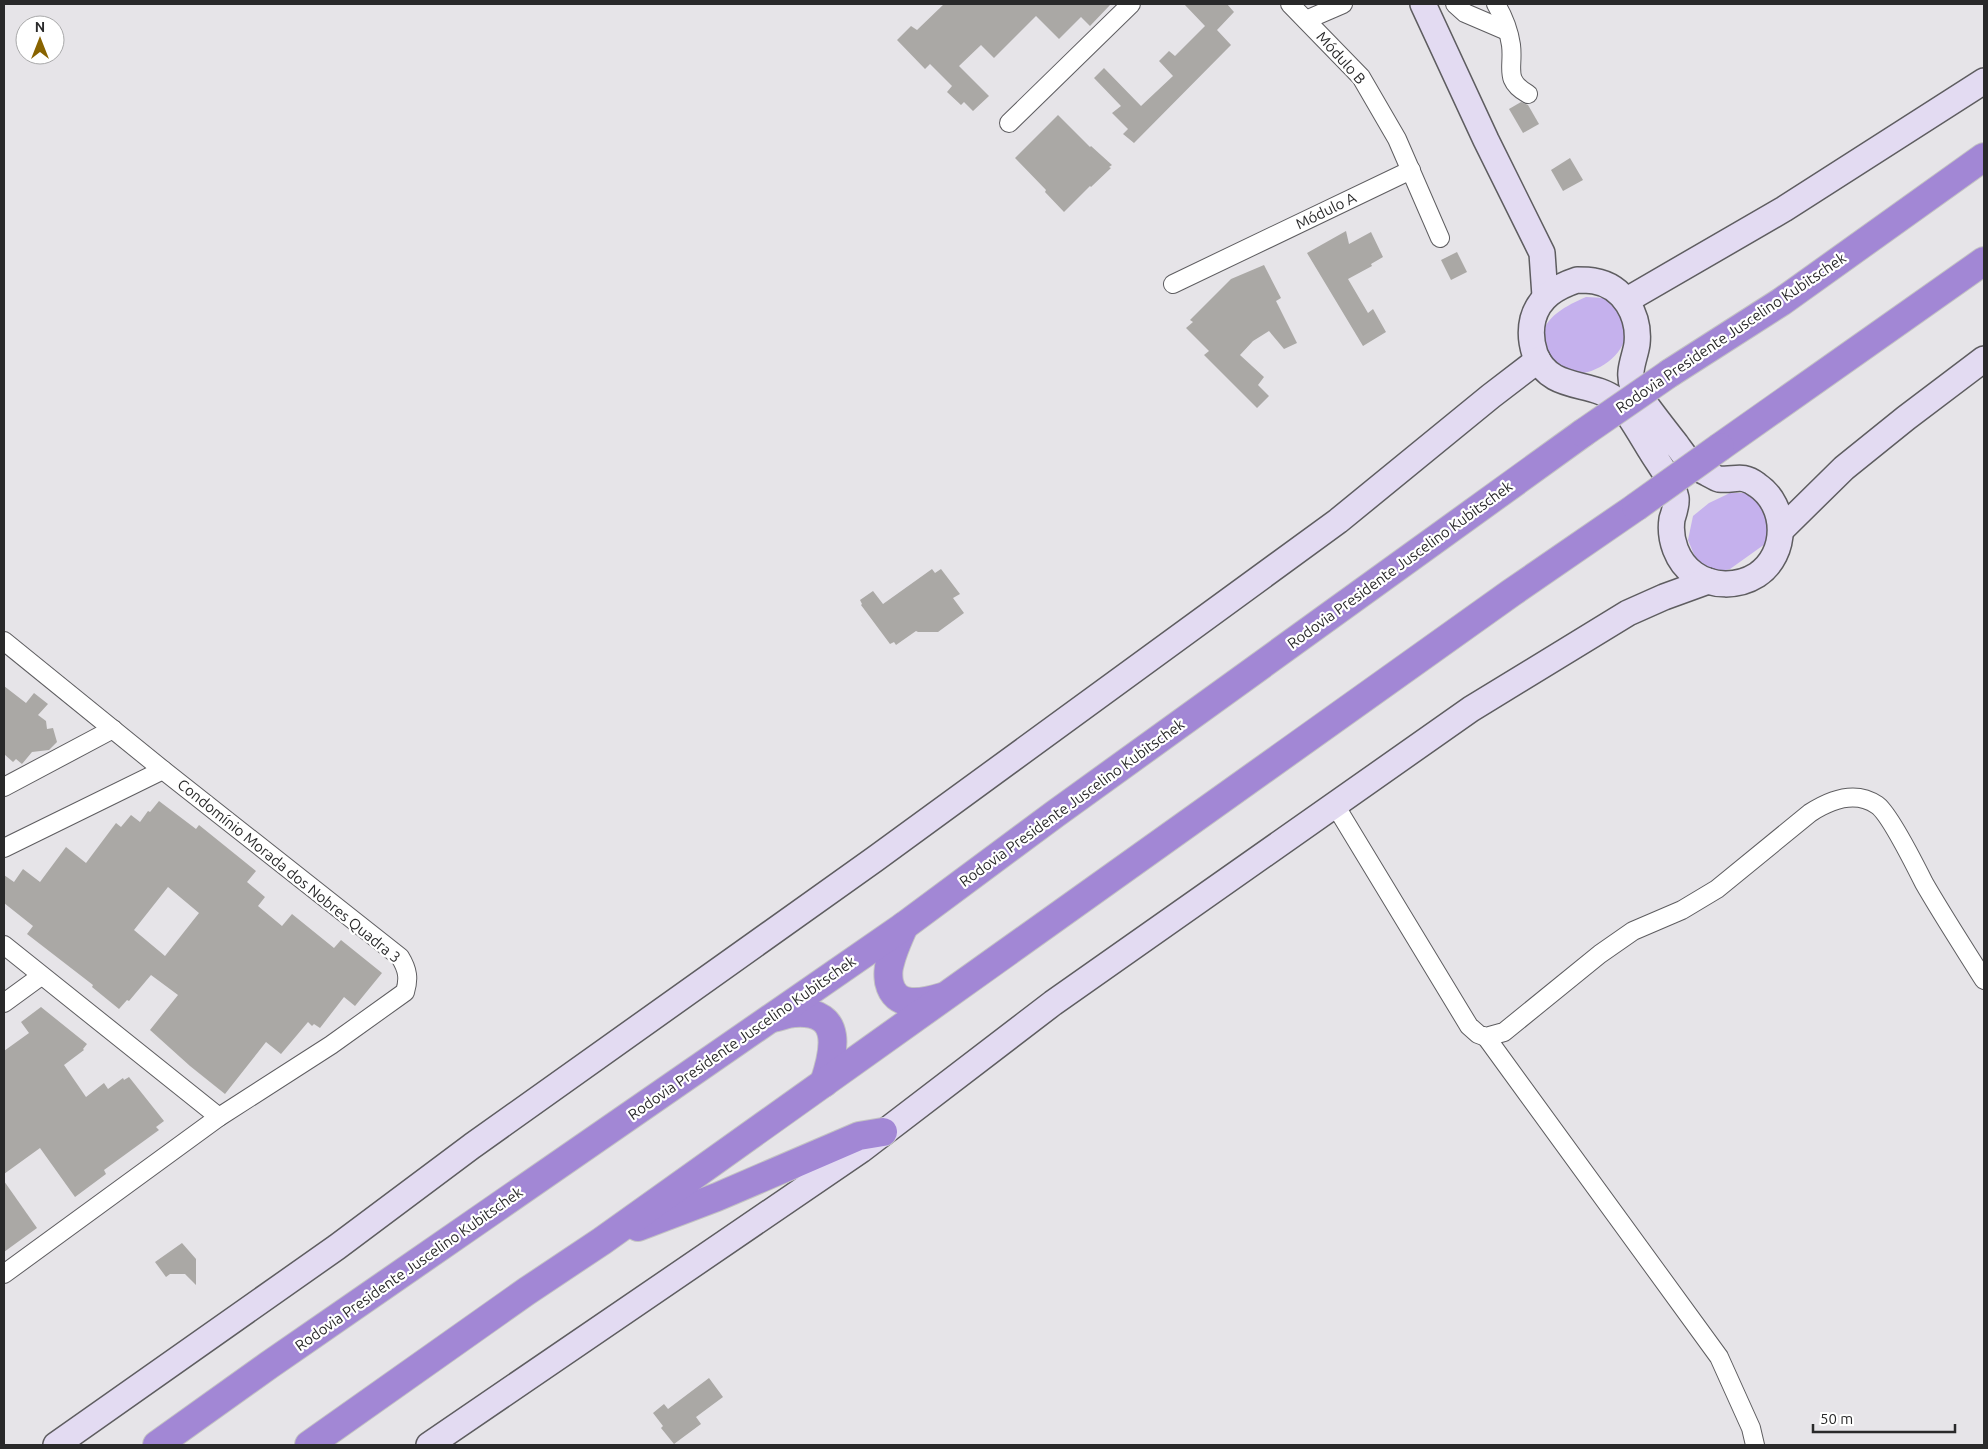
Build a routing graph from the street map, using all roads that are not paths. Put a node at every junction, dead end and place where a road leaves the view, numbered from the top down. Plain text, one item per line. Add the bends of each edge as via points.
1 (1131, 4) edge
2 (1290, 4) edge
3 (1343, 4) edge
4 (1423, 4) edge
5 (1455, 4) edge
6 (1496, 4) edge
7 (1306, 20) junction
8 (1507, 31) junction
9 (1984, 81) edge
10 (1528, 94) dead end
11 (1009, 123) dead end
12 (1984, 157) edge
13 (1412, 170) junction
14 (1440, 238) dead end
15 (1542, 253) junction
16 (1984, 261) edge
17 (1577, 280) junction
18 (1173, 284) dead end
19 (1545, 296) junction
20 (1627, 300) junction
21 (1984, 359) edge
22 (1538, 360) junction
23 (1781, 530) junction
24 (1708, 581) junction
25 (4, 641) edge
26 (113, 729) junction
27 (162, 770) junction
28 (4, 787) edge
29 (1335, 805) junction
30 (4, 848) edge
31 (904, 926) junction
32 (4, 945) edge
33 (41, 976) junction
34 (1984, 980) edge
35 (946, 996) junction
36 (4, 1003) edge
37 (766, 1020) junction
38 (1486, 1037) junction
39 (824, 1083) junction
40 (219, 1117) junction
41 (883, 1132) junction
42 (602, 1241) junction
43 (4, 1274) edge
44 (56, 1445) edge
45 (157, 1445) edge
46 (309, 1445) edge
47 (429, 1445) edge
48 (1755, 1445) edge

1 - 11 street
2 - 7 street, Módulo B
3 - 7 street
4 - 15 main road
5 - 8 street via 1465,13
6 - 8 street
7 - 13 street, Módulo B via 1361,77
8 - 10 street via 1512,81
9 - 20 main road via 1784,209
12 - 31 highway, Rodovia Presidente Juscelino Kubitschek, bridge via 1781,302 1583,433
13 - 14 street
13 - 18 street, Módulo A
15 - 17 main road
15 - 19 main road
16 - 35 highway, bridge
17 - 19 main road
17 - 20 main road via 1596,281 1613,288
19 - 22 main road via 1531,327 1532,344
20 - 23 main road via 1635,316 1637,343 1631,369 1633,388 1692,466 1719,478 1741,477 1758,484 1778,513
21 - 23 main road via 1844,468
22 - 24 main road via 1561,382 1601,391 1618,401 1669,480 1676,500 1672,522 1676,551 1694,574
22 - 44 main road via 1322,533 883,854
23 - 24 main road via 1778,547 1758,574 1742,582
24 - 29 main road via 1628,614 1581,641 1471,709
25 - 26 street, Condomínio Morada dos Nobres Quadra 3
26 - 27 street, Condomínio Morada dos Nobres Quadra 3
26 - 28 street
27 - 30 street
27 - 40 street, Condomínio Morada dos Nobres Quadra 3 via 400,957 408,974 405,992 331,1045
29 - 38 street via 1469,1026
29 - 41 main road via 1053,1003
31 - 35 highway via 889,964 888,975 894,994 904,1002 914,1003
31 - 37 highway, Rodovia Presidente Juscelino Kubitschek
32 - 33 street
33 - 36 street
33 - 40 street
34 - 38 street via 1878,805 1863,798 1843,797 1810,813 1716,889 1682,910 1633,931 1504,1032
35 - 39 highway
37 - 39 highway via 795,1013 812,1014 826,1022 833,1035 833,1048
37 - 45 highway, Rodovia Presidente Juscelino Kubitschek
38 - 48 street via 1719,1357 1751,1428
39 - 42 highway
40 - 43 street, Condomínio Morada dos Nobres Quadra 3
41 - 42 highway via 859,1136 717,1198
41 - 47 main road
42 - 46 highway

